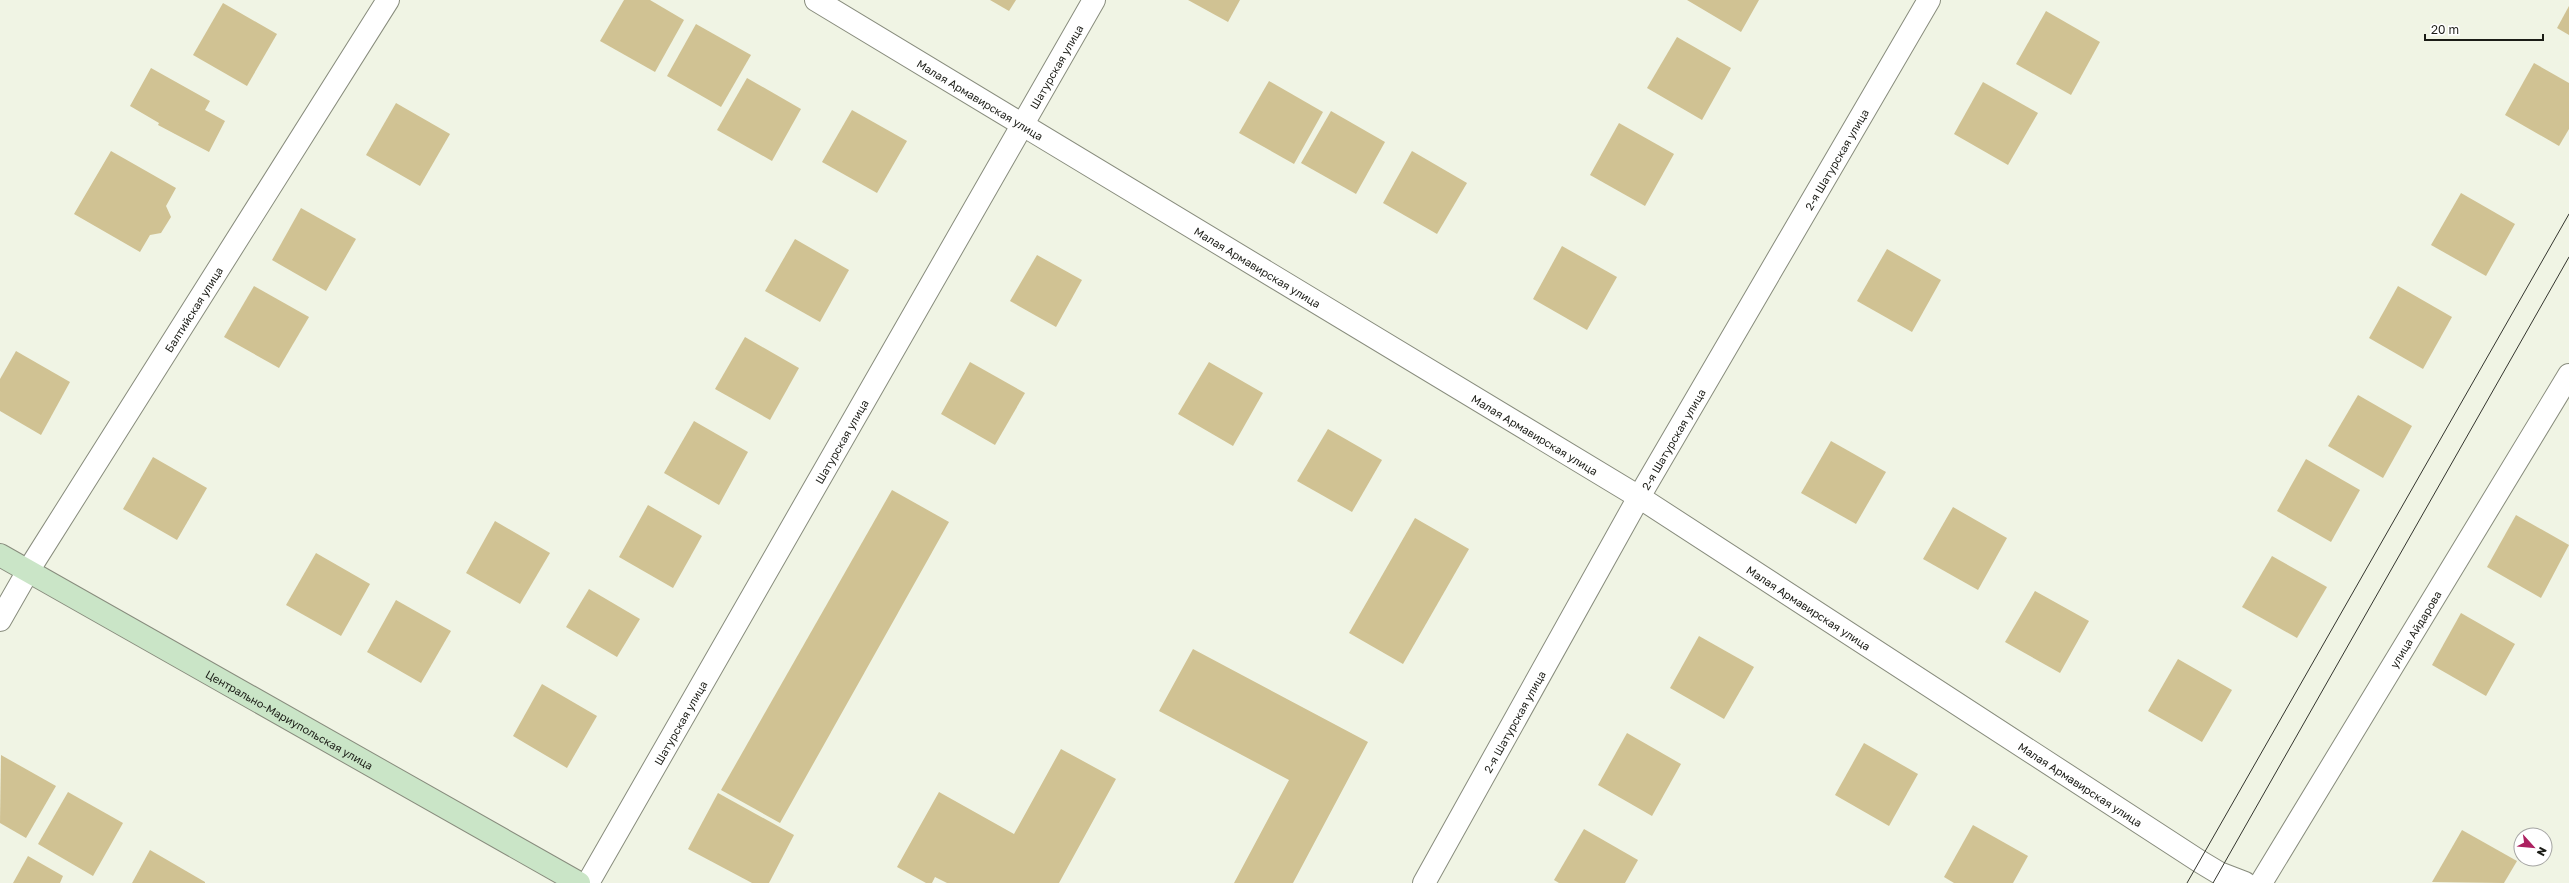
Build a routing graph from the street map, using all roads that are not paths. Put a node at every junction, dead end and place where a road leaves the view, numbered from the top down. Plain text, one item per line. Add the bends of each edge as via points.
1 (388, 0) edge
2 (816, 0) edge
3 (1094, 0) edge
4 (1929, 0) edge
5 (1022, 126) junction
6 (2569, 375) edge
7 (1639, 497) junction
8 (0, 555) edge
9 (28, 571) junction
10 (0, 620) edge
11 (579, 883) edge
12 (588, 883) edge
13 (1424, 883) edge
14 (2245, 883) edge
15 (2261, 883) edge

1 - 9 street, Балтийская улица
2 - 5 street, Малая Армавирская улица
3 - 5 street, Шатурская улица
4 - 7 street, 2-я Шатурская улица
5 - 7 street, Малая Армавирская улица
5 - 12 street, Шатурская улица
6 - 15 street, улица Айдарова
7 - 13 street, 2-я Шатурская улица
7 - 14 street, Малая Армавирская улица via 2199,862 2218,873
8 - 9 street, Центрально-Мариупольская улица
9 - 10 street, Балтийская улица
9 - 11 street, Центрально-Мариупольская улица

